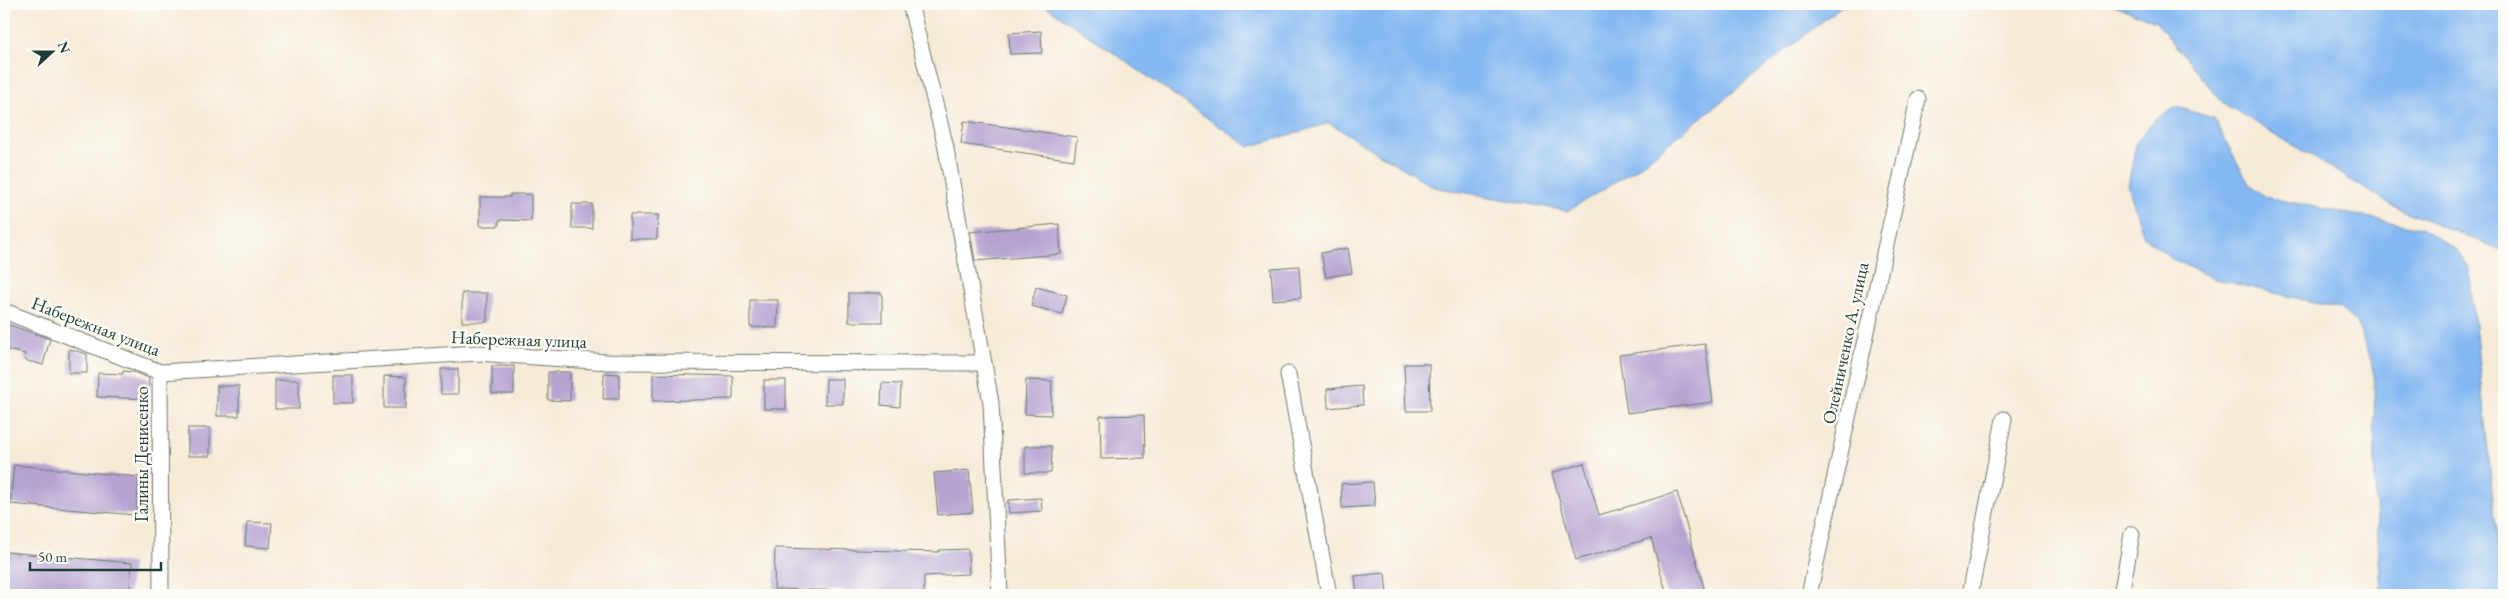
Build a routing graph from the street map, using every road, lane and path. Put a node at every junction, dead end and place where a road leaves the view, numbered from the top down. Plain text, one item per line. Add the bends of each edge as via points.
1 (910, 4) edge
2 (1918, 99) dead end
3 (4, 311) edge
4 (984, 364) junction
5 (160, 372) junction
6 (1288, 374) dead end
7 (2004, 419) dead end
8 (2132, 534) dead end
9 (161, 595) edge
10 (1000, 595) edge
11 (1329, 595) edge
12 (1809, 595) edge
13 (1970, 595) edge
14 (2121, 595) edge

1 - 4 street via 945,143
2 - 12 street, Олейниченко А. улица
3 - 5 street, Набережная улица
4 - 5 street, Набережная улица via 608,362 478,353
4 - 10 street via 992,403
5 - 9 street, Галины Денисенко
6 - 11 street
7 - 13 street
8 - 14 street

